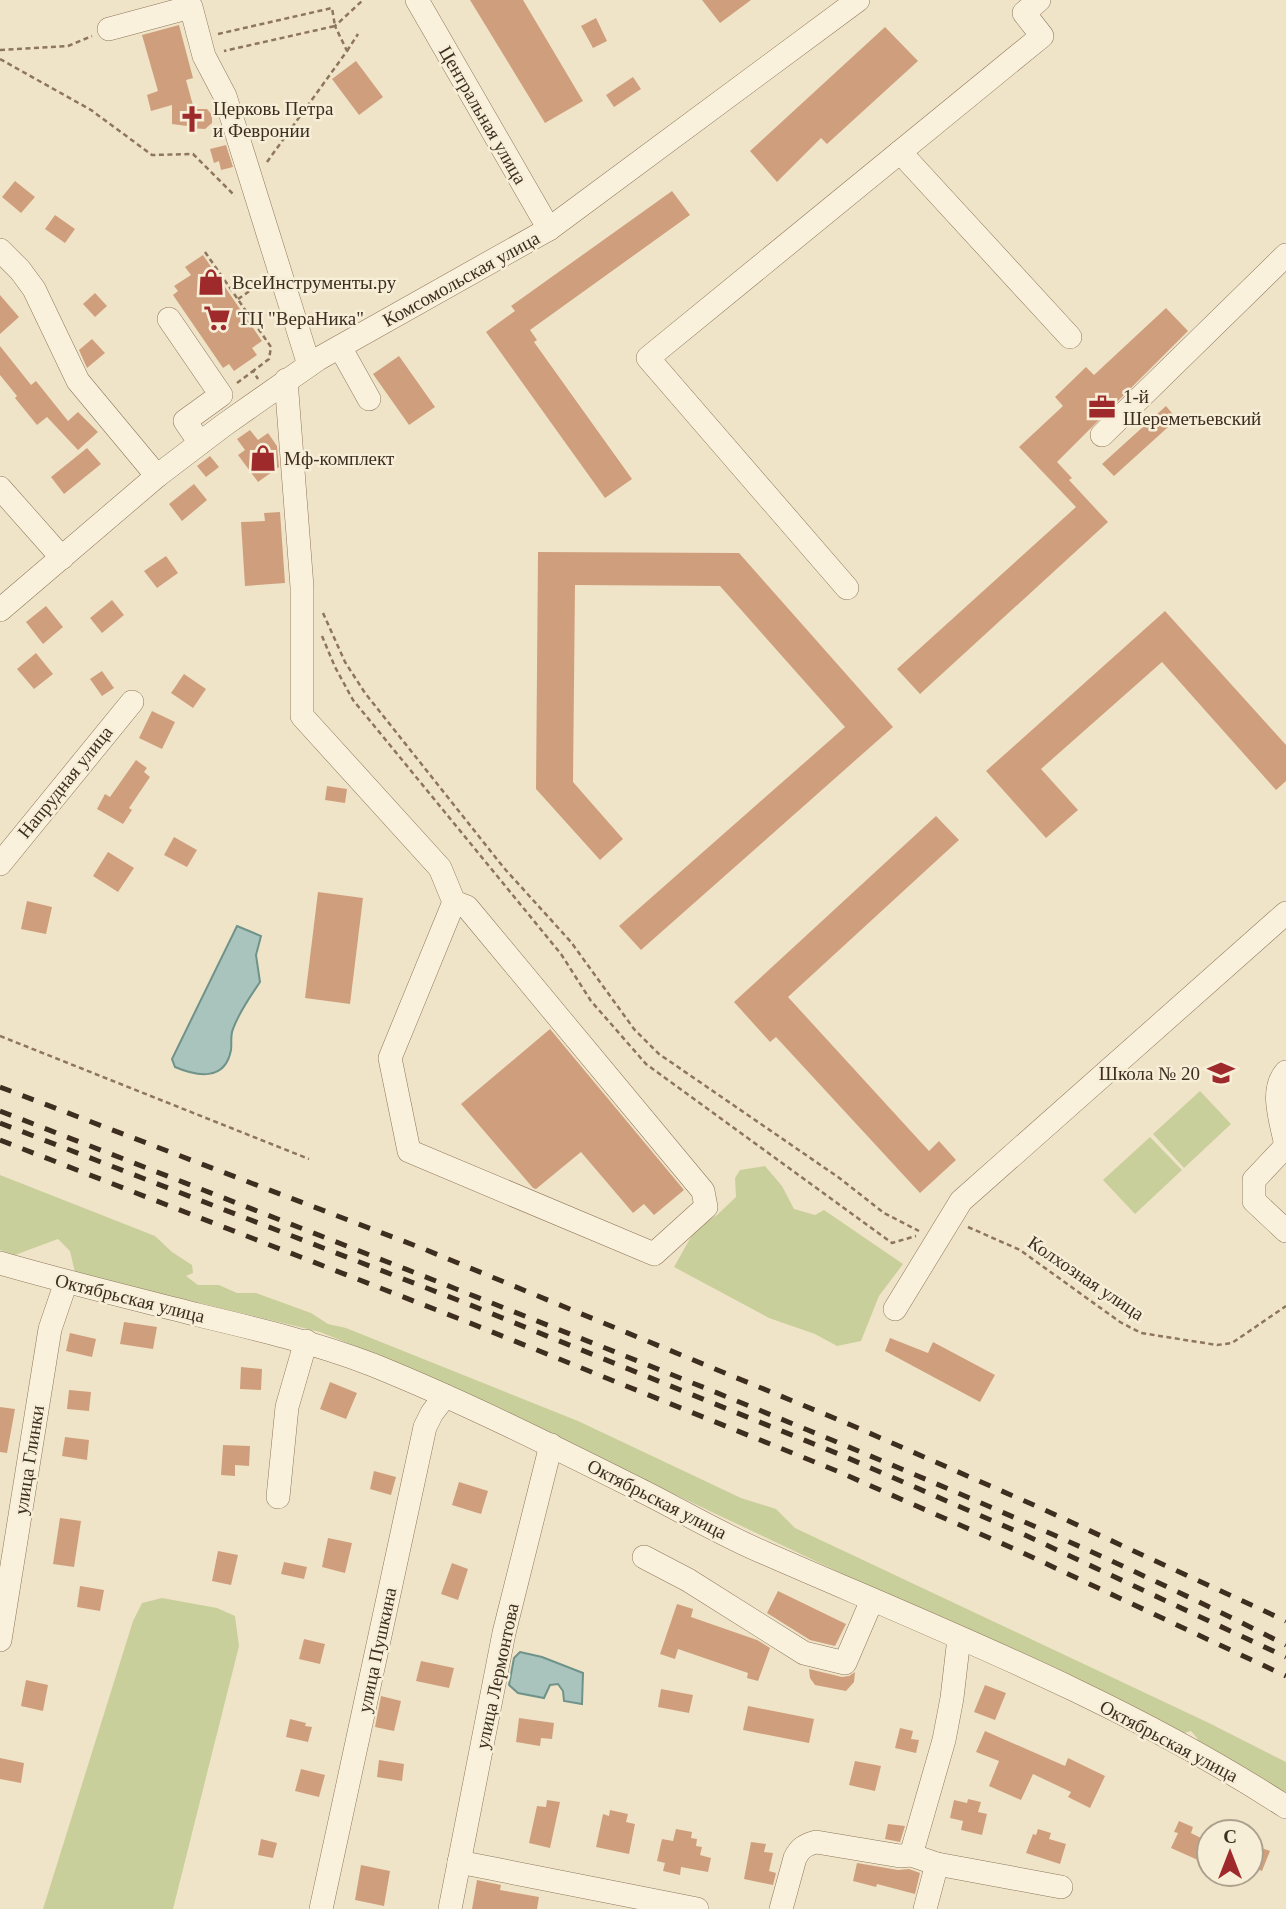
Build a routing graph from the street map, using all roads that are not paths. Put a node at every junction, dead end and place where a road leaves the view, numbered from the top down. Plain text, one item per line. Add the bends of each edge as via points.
1 (417, 0) edge
2 (858, 0) edge
3 (1039, 0) edge
4 (109, 29) road end
5 (900, 152) junction
6 (549, 229) junction
7 (0, 250) edge
8 (1286, 254) edge
9 (169, 319) dead end
10 (1070, 337) dead end
11 (340, 347) junction
12 (309, 365) junction
13 (277, 387) junction
14 (369, 399) dead end
15 (1102, 435) dead end
16 (200, 443) junction
17 (157, 476) junction
18 (0, 488) edge
19 (62, 558) junction
20 (847, 587) dead end
21 (0, 610) edge
22 (132, 702) dead end
23 (0, 864) edge
24 (454, 902) junction
25 (1286, 913) edge
26 (1286, 1072) edge
27 (1286, 1146) edge
28 (1286, 1231) edge
29 (0, 1264) edge
30 (66, 1282) junction
31 (895, 1309) dead end
32 (306, 1341) junction
33 (445, 1396) junction
34 (551, 1445) junction
35 (278, 1497) dead end
36 (644, 1557) dead end
37 (872, 1600) junction
38 (958, 1638) junction
39 (0, 1640) edge
40 (1286, 1807) edge
41 (911, 1855) junction
42 (459, 1862) junction
43 (937, 1864) junction
44 (1061, 1887) dead end
45 (321, 1909) edge
46 (450, 1909) edge
47 (697, 1909) edge
48 (781, 1909) edge
49 (925, 1909) edge

1 - 6 street, Центральная улица
2 - 6 street, Комсомольская улица
3 - 5 street via 1024,13 1042,36
4 - 12 street via 191,7 202,47 225,96
5 - 10 street
5 - 20 street via 648,358
6 - 11 street, Комсомольская улица
7 - 17 street via 33,289 78,381
8 - 15 street
9 - 16 street via 221,395 185,421
11 - 12 street, Комсомольская улица
11 - 14 street
12 - 13 street, Комсомольская улица
13 - 16 street, Комсомольская улица
13 - 24 street via 303,587 302,716 440,869
16 - 17 street, Комсомольская улица
17 - 19 street, Комсомольская улица
18 - 19 street
19 - 21 street, Комсомольская улица
22 - 23 street, Напрудная улица
24 - 24 street via 390,1058 409,1150 654,1254 706,1207 703,1191 467,907
25 - 31 street via 961,1201
26 - 27 street via 1276,1090
27 - 28 street via 1254,1180 1254,1201
29 - 30 street, Октябрьская улица
30 - 32 street, Октябрьская улица
30 - 39 street, улица Глинки via 50,1329
32 - 33 street, Октябрьская улица
32 - 35 street via 287,1408
33 - 34 street, Октябрьская улица
33 - 45 street, улица Пушкина via 425,1427
34 - 37 street, Октябрьская улица via 761,1552
34 - 42 street, улица Лермонтова via 504,1633
36 - 37 street via 804,1653 845,1662
37 - 38 street, Октябрьская улица
38 - 40 street, Октябрьская улица via 1096,1701
38 - 41 street via 944,1740
41 - 43 street
41 - 48 street via 807,1844 795,1858
42 - 46 street, улица Лермонтова
42 - 47 street
43 - 44 street
43 - 49 street

